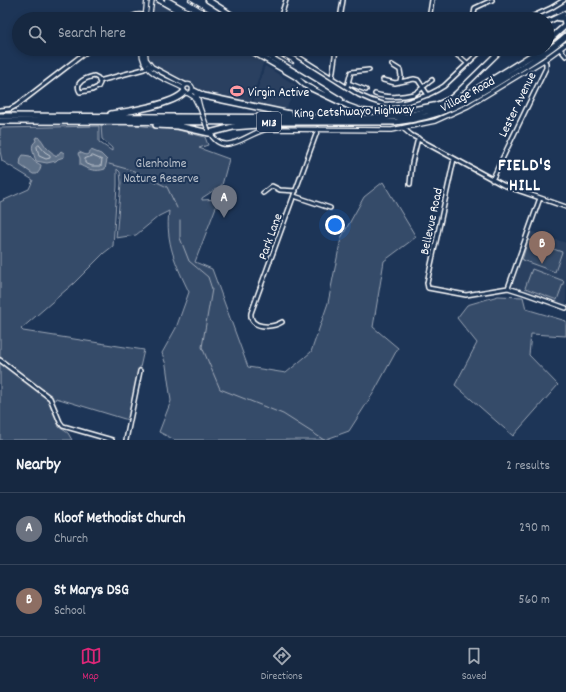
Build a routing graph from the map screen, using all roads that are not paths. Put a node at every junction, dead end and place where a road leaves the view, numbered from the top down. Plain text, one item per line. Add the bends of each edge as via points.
1 (147, 0) edge
2 (152, 0) edge
3 (160, 0) edge
4 (167, 0) edge
5 (208, 0) edge
6 (286, 0) edge
7 (343, 0) edge
8 (432, 0) edge
9 (492, 0) edge
10 (564, 0) edge
11 (147, 12) edge
12 (149, 12) edge
13 (180, 12) edge
14 (188, 12) edge
15 (227, 12) edge
16 (282, 12) edge
17 (341, 12) edge
18 (430, 12) edge
19 (474, 12) edge
20 (543, 12) edge
21 (566, 13) edge
22 (559, 18) junction
23 (554, 20) edge
24 (566, 25) edge
25 (566, 36) edge
26 (554, 37) edge
27 (554, 38) edge
28 (566, 44) edge
29 (554, 46) edge
30 (560, 49) junction
31 (554, 53) edge
32 (81, 56) edge
33 (142, 56) edge
34 (146, 56) edge
35 (260, 56) edge
36 (269, 56) edge
37 (297, 56) edge
38 (335, 56) edge
39 (458, 56) edge
40 (475, 56) edge
41 (495, 56) edge
42 (529, 56) edge
43 (540, 56) edge
44 (550, 56) edge
45 (566, 56) edge
46 (544, 60) junction
47 (467, 63) junction
48 (392, 65) dead end
49 (148, 66) junction
50 (369, 70) dead end
51 (332, 78) junction
52 (310, 80) junction
53 (383, 80) dead end
54 (432, 80) dead end
55 (99, 81) junction
56 (400, 81) junction
57 (348, 83) junction
58 (316, 84) junction
59 (307, 87) junction
60 (347, 87) junction
61 (423, 87) junction
62 (186, 90) junction
63 (366, 90) dead end
64 (193, 91) junction
65 (315, 92) junction
66 (375, 94) dead end
67 (428, 95) junction
68 (351, 107) junction
69 (200, 108) junction
70 (0, 110) edge
71 (0, 116) edge
72 (76, 116) junction
73 (305, 117) junction
74 (0, 121) edge
75 (125, 121) junction
76 (286, 123) junction
77 (318, 129) junction
78 (404, 129) junction
79 (210, 133) junction
80 (418, 138) junction
81 (454, 159) junction
82 (492, 180) junction
83 (410, 184) dead end
84 (296, 192) junction
85 (263, 193) dead end
86 (294, 196) junction
87 (540, 198) junction
88 (566, 207) edge
89 (330, 208) dead end
90 (508, 288) junction
91 (566, 308) edge
92 (282, 322) dead end
93 (0, 360) edge
94 (140, 372) dead end
95 (112, 440) edge
96 (126, 440) edge

1 - 11 street
2 - 12 street
3 - 13 main road
4 - 14 main road
5 - 15 main road
6 - 16 street
7 - 17 street
8 - 18 street
9 - 19 street via 475,8
10 - 20 street
21 - 22 main road
22 - 23 main road
22 - 24 highway via 564,18
24 - 26 highway
24 - 27 highway
25 - 29 highway, King Cetshwayo Highway / M13
28 - 30 street, Village Road
30 - 31 street, Village Road
30 - 45 street
32 - 70 street via 16,106
33 - 49 street
34 - 49 street
35 - 59 main road via 296,77
36 - 52 main road
37 - 51 street
38 - 51 street
39 - 47 street
40 - 47 street
41 - 68 main road via 456,94 443,102 396,112 367,112
42 - 73 highway, King Cetshwayo Highway / M13 via 456,102 435,110 396,117
43 - 76 highway, King Cetshwayo Highway / M13 via 472,99 433,116 395,122
44 - 46 street, Village Road
46 - 78 street, Village Road via 460,111 435,122
46 - 82 street, Lester Avenue via 546,68
47 - 67 street via 444,86
48 - 56 street via 400,70
49 - 55 street
49 - 62 street via 158,75
50 - 57 street via 351,72
51 - 60 street
52 - 58 main road
52 - 59 main road via 311,84
53 - 56 street via 395,83
54 - 61 street
55 - 55 street via 97,77 86,78 78,85 78,90 83,92 96,88 100,86
56 - 61 street via 418,80
57 - 60 street
57 - 63 street
58 - 65 main road
58 - 68 main road
59 - 65 main road
60 - 67 street via 383,104
61 - 66 street via 414,94 402,96
61 - 67 street
62 - 64 street
62 - 64 street via 191,86
62 - 69 street via 194,97
62 - 72 highway via 178,97 139,110
64 - 69 street
64 - 73 highway via 250,107
65 - 68 main road
69 - 79 street, bridge
71 - 72 highway, King Cetshwayo Highway / M13
72 - 73 highway, King Cetshwayo Highway / M13
74 - 75 highway, King Cetshwayo Highway / M13
75 - 76 highway, King Cetshwayo Highway / M13
75 - 79 highway via 178,126
76 - 79 highway via 233,127
77 - 78 street, Village Road
77 - 79 street, Village Road via 263,130 229,145 218,143
77 - 84 street, Park Lane
78 - 80 street
80 - 81 street
80 - 83 street
81 - 82 street
81 - 90 street, Bellevue Road via 428,288 466,295
82 - 87 street
84 - 85 street via 272,186
84 - 86 street, Park Lane
86 - 89 street
86 - 92 street, Park Lane via 251,316 253,321 262,326 274,326
87 - 88 street
87 - 90 street
90 - 91 street
93 - 95 street via 50,398 63,426
94 - 96 street

